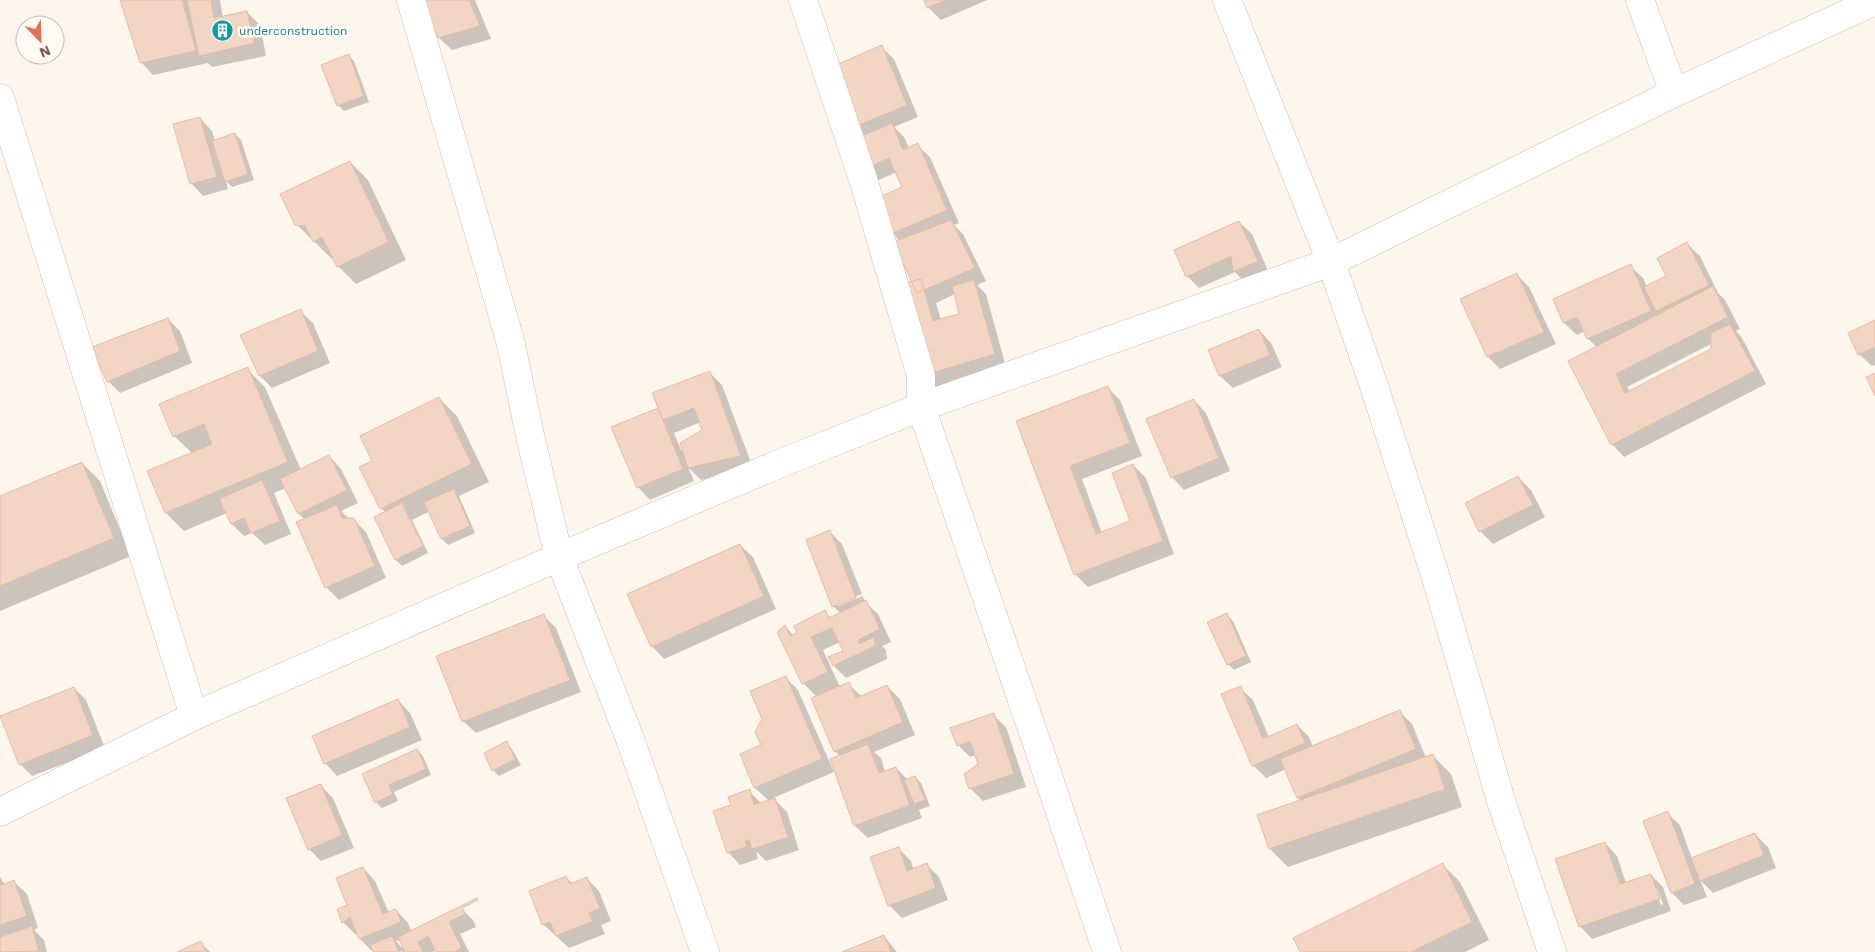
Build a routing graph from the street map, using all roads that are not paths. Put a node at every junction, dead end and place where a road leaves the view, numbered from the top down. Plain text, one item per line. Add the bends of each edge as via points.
1 (411, 0) edge
2 (804, 0) edge
3 (1227, 0) edge
4 (1640, 0) edge
5 (1875, 2) edge
6 (1674, 94) junction
7 (0, 98) edge
8 (1331, 262) junction
9 (922, 408) junction
10 (559, 557) junction
11 (194, 716) junction
12 (0, 812) edge
13 (705, 952) edge
14 (1107, 952) edge
15 (1552, 952) edge

1 - 10 street via 510,340
2 - 9 street via 863,179 921,376
3 - 8 street
4 - 6 street
5 - 6 street
6 - 8 street
7 - 11 street
8 - 9 street
8 - 15 street via 1437,581 1502,804
9 - 10 street via 774,466
9 - 14 street
10 - 11 street
10 - 13 street via 630,739
11 - 12 street

